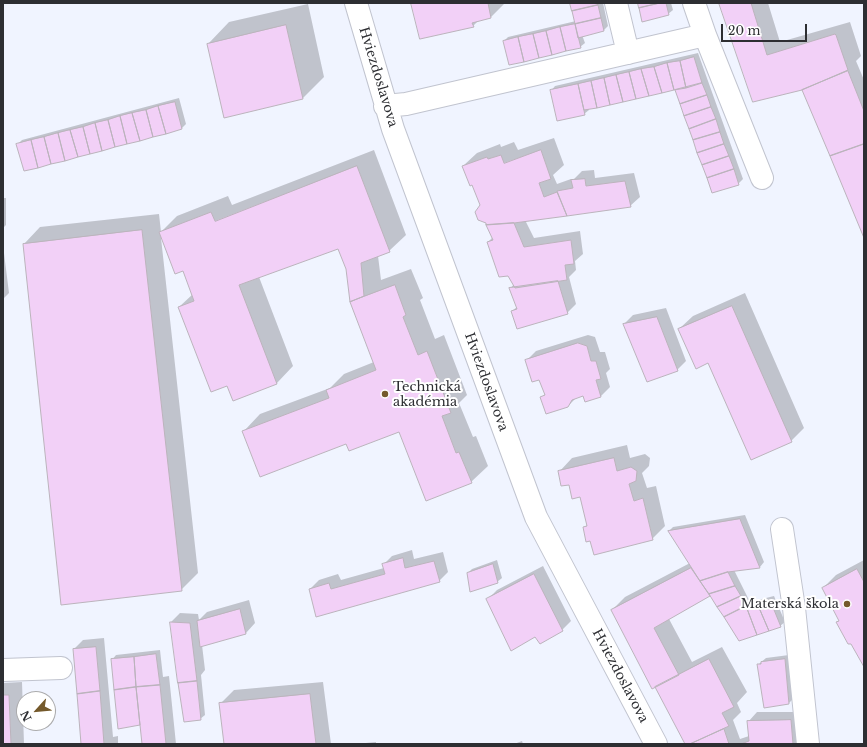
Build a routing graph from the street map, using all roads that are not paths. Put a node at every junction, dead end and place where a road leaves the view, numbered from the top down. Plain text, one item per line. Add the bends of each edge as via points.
1 (356, 3) edge
2 (616, 3) edge
3 (694, 3) edge
4 (705, 35) junction
5 (628, 53) junction
6 (385, 106) junction
7 (762, 178) dead end
8 (782, 529) dead end
9 (61, 668) dead end
10 (3, 670) edge
11 (656, 744) edge
12 (808, 744) edge

1 - 6 street, Hviezdoslavova
2 - 5 street
3 - 4 street
4 - 5 street
4 - 7 street
5 - 6 street via 406,104
6 - 11 street, Hviezdoslavova via 536,517
8 - 12 street via 794,608
9 - 10 street

